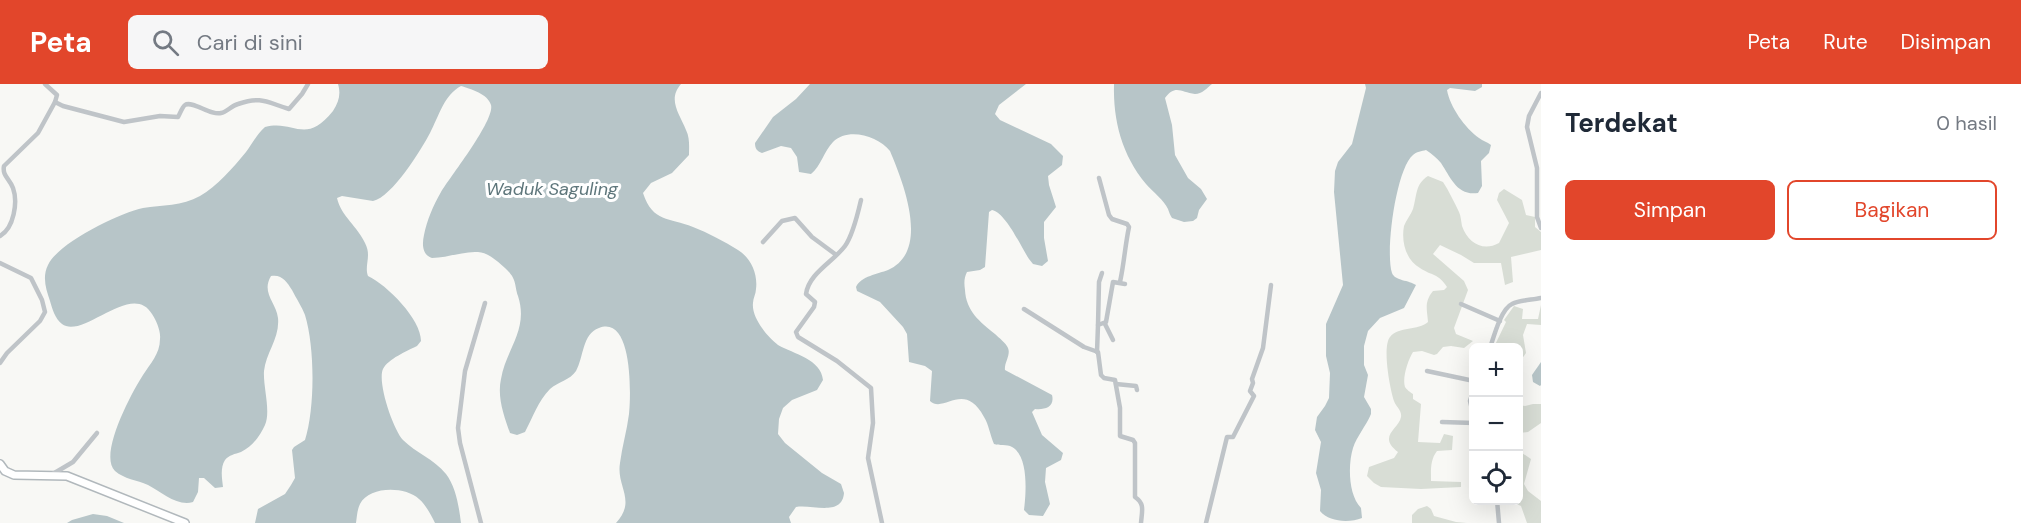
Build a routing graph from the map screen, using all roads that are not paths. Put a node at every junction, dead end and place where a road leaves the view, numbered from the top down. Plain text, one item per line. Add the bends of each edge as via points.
1 (45, 84) edge
2 (308, 84) edge
3 (1541, 93) edge
4 (55, 102) junction
5 (1099, 178) dead end
6 (1539, 192) edge
7 (861, 200) dead end
8 (1541, 228) edge
9 (0, 236) edge
10 (763, 242) dead end
11 (836, 254) junction
12 (0, 262) edge
13 (1102, 273) dead end
14 (1100, 279) junction
15 (1113, 282) junction
16 (1270, 285) dead end
17 (1541, 298) edge
18 (485, 303) dead end
19 (1461, 304) dead end
20 (1024, 309) dead end
21 (1500, 321) junction
22 (1105, 324) junction
23 (1098, 325) junction
24 (1113, 340) dead end
25 (1492, 343) edge
26 (1098, 352) junction
27 (0, 363) edge
28 (1427, 371) dead end
29 (1469, 380) edge
30 (1116, 384) junction
31 (1137, 390) dead end
32 (1442, 422) dead end
33 (1469, 423) edge
34 (97, 433) dead end
35 (0, 464) edge
36 (50, 475) junction
37 (1497, 505) edge
38 (185, 523) edge
39 (482, 523) edge
40 (882, 523) edge
41 (1141, 523) edge
42 (1206, 523) edge
43 (1499, 523) edge

1 - 4 street via 57,95
2 - 4 street via 289,109 255,100 215,114 190,104 183,106 178,117 129,122
3 - 6 street via 1527,127
4 - 9 street via 38,133 4,166 13,188 14,205 8,230
5 - 15 street via 1108,215 1128,225 1122,283
6 - 8 street via 1537,217
7 - 11 street via 847,242
10 - 11 street via 782,221 795,218 812,237
11 - 40 street via 807,287 806,294 815,305 796,332 871,388 873,423 868,458
12 - 27 street via 31,279 45,312
13 - 14 street
14 - 15 street
14 - 23 street
15 - 22 street
16 - 42 street via 1263,348 1250,391 1254,396 1233,437 1227,437
17 - 21 street via 1513,303
18 - 39 street via 465,371 458,428
19 - 21 street
20 - 26 street
21 - 25 street
22 - 23 street
22 - 24 street
23 - 26 street
26 - 30 street via 1101,375
28 - 29 street
30 - 31 street via 1136,386
30 - 41 street via 1120,436 1135,443 1135,497 1142,504
32 - 33 street
34 - 36 street via 73,462
35 - 36 main road via 14,475
36 - 38 main road via 67,476
37 - 43 street

